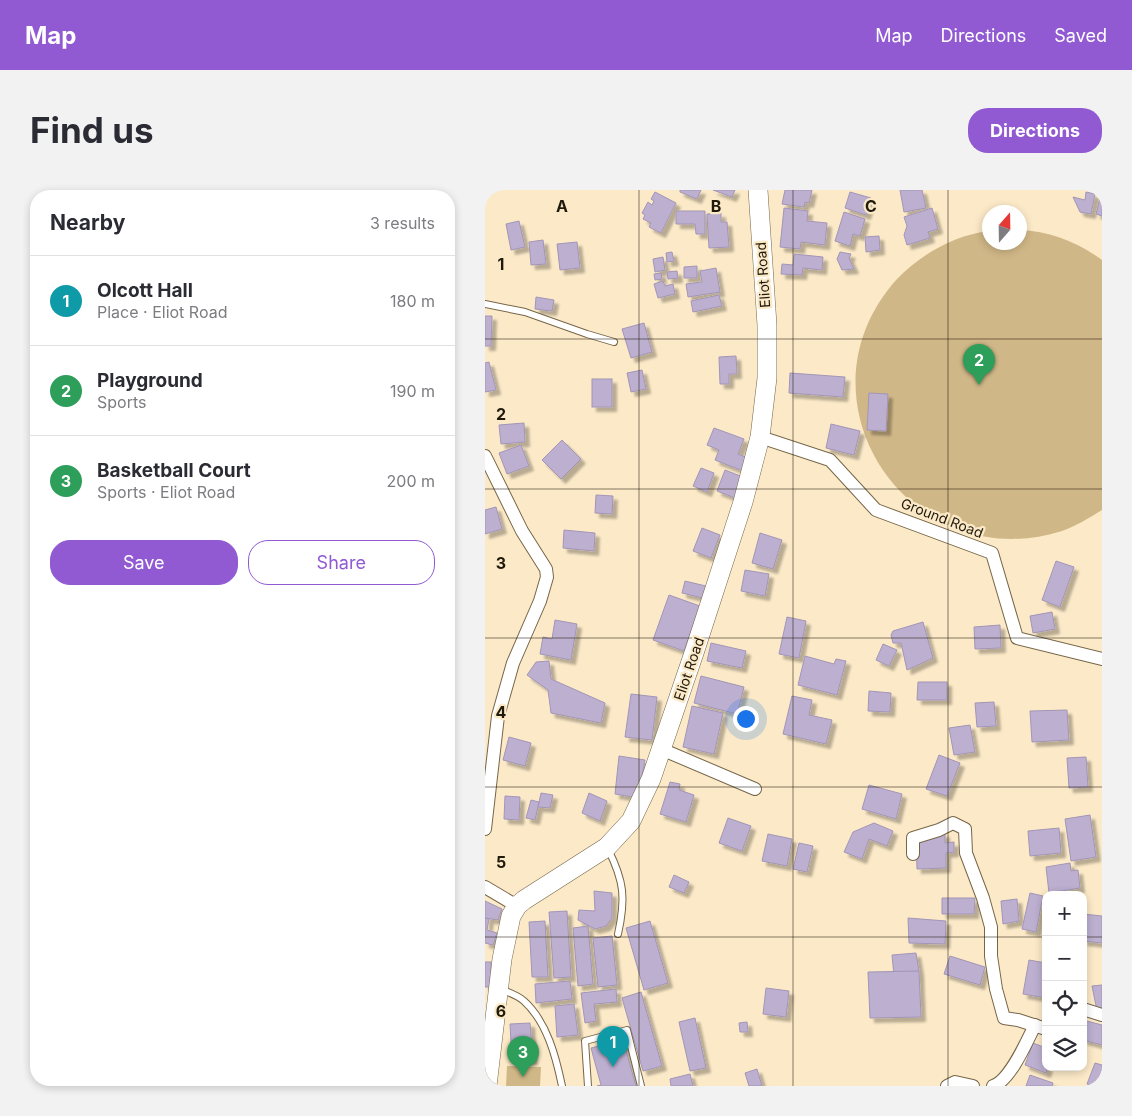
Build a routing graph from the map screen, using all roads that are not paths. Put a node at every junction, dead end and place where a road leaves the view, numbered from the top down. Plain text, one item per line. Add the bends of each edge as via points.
1 (759, 190) edge
2 (485, 304) edge
3 (614, 342) dead end
4 (761, 438) junction
5 (485, 456) edge
6 (1102, 659) edge
7 (661, 750) junction
8 (755, 789) dead end
9 (485, 829) edge
10 (607, 847) junction
11 (913, 854) dead end
12 (485, 887) edge
13 (517, 906) junction
14 (618, 934) dead end
15 (498, 989) junction
16 (1087, 1011) edge
17 (1102, 1016) edge
18 (1040, 1027) edge
19 (487, 1086) edge
20 (562, 1086) edge
21 (588, 1086) edge
22 (641, 1086) edge
23 (947, 1086) edge
24 (973, 1086) edge
25 (993, 1086) edge

1 - 4 street, Eliot Road via 767,325 767,378
2 - 3 lane via 525,312
4 - 6 street, Ground Road via 830,460 876,510 992,554 1017,638
4 - 7 street, Eliot Road via 733,535
5 - 9 street via 522,530 546,569 547,578 513,664 498,716
7 - 8 street
7 - 10 street, Eliot Road via 631,821
10 - 13 street, Eliot Road
10 - 14 lane via 618,871 623,893
11 - 18 street via 913,838 953,824 965,829 966,853 991,927 991,956 1004,1018
12 - 13 street
13 - 15 street via 507,933
15 - 19 street
15 - 20 lane via 522,1000 532,1010 552,1046
16 - 17 street
18 - 25 street via 999,1084
21 - 22 lane via 585,1041 627,1030
23 - 24 street via 955,1082

